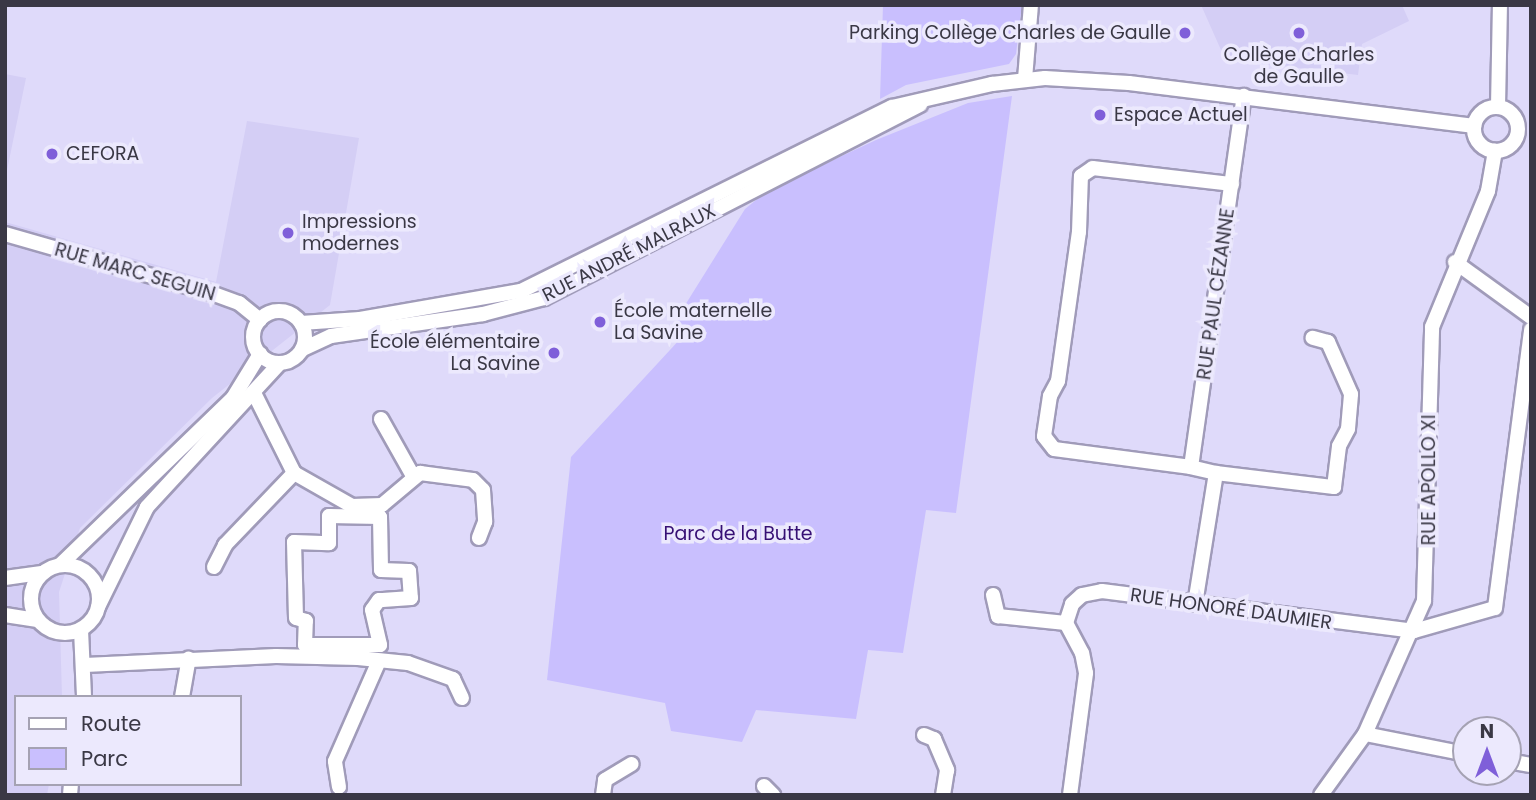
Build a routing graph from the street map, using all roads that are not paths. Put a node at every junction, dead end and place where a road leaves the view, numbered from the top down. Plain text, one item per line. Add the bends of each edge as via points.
1 (1031, 5) edge
2 (1500, 5) edge
3 (1025, 79) junction
4 (1244, 96) junction
5 (935, 97) junction
6 (1499, 107) junction
7 (1474, 126) junction
8 (1524, 131) edge
9 (1495, 151) junction
10 (1232, 184) junction
11 (5, 234) edge
12 (1455, 262) junction
13 (1531, 317) edge
14 (260, 320) junction
15 (300, 323) junction
16 (1531, 329) edge
17 (1312, 338) dead end
18 (303, 349) junction
19 (260, 354) junction
20 (280, 363) junction
21 (255, 395) junction
22 (381, 419) dead end
23 (1191, 467) junction
24 (294, 473) junction
25 (1216, 473) junction
26 (413, 476) junction
27 (478, 538) dead end
28 (60, 565) junction
29 (214, 568) dead end
30 (42, 573) junction
31 (5, 578) edge
32 (993, 595) dead end
33 (1195, 604) junction
34 (99, 607) junction
35 (5, 615) edge
36 (296, 618) joint
37 (38, 620) junction
38 (1066, 623) junction
39 (81, 630) junction
40 (1414, 631) junction
41 (189, 659) junction
42 (379, 661) junction
43 (85, 665) junction
44 (84, 695) edge
45 (183, 695) edge
46 (462, 698) dead end
47 (1365, 734) junction
48 (924, 735) dead end
49 (1452, 751) edge
50 (632, 764) dead end
51 (339, 787) dead end
52 (603, 795) edge
53 (943, 795) edge
54 (1070, 795) edge
55 (1321, 795) edge

1 - 3 street
2 - 6 street
3 - 4 street, RUE ANDRÉ MALRAUX via 1120,82
3 - 5 street, RUE ANDRÉ MALRAUX
4 - 7 street, RUE ANDRÉ MALRAUX
4 - 10 street, RUE PAUL CÉZANNE
5 - 15 street, RUE ANDRÉ MALRAUX via 892,107 521,291 360,319
5 - 18 street, RUE ANDRÉ MALRAUX via 544,298 484,314 331,336
6 - 7 street via 1482,111
6 - 8 street via 1513,115
7 - 9 street via 1477,140
8 - 9 street via 1510,145
9 - 12 street, RUE APOLLO XI via 1488,191
10 - 23 street, RUE PAUL CÉZANNE
10 - 23 street via 1093,168 1081,176 1079,232 1058,381 1050,396 1044,436 1054,449
11 - 14 street, RUE MARC SEGUIN via 214,294 239,303
12 - 13 street
12 - 40 street, RUE APOLLO XI via 1432,327 1428,570
14 - 15 street via 286,312
14 - 19 street via 254,341
15 - 18 street via 305,335
16 - 40 street via 1495,608
17 - 25 street via 1328,342 1351,394 1334,488
18 - 20 street
19 - 20 street
19 - 28 street via 233,398
20 - 21 street
21 - 24 street
21 - 34 street via 147,507
22 - 26 street
23 - 25 street
24 - 26 street via 365,509 382,505
24 - 29 street via 225,545
25 - 33 street
26 - 27 street via 427,472 479,484 485,522
28 - 30 street
28 - 34 street via 86,573 99,595
30 - 31 street
30 - 37 street via 31,601
32 - 38 street via 998,616
33 - 38 street, RUE HONORÉ DAUMIER via 1092,591 1072,604
33 - 40 street, RUE HONORÉ DAUMIER
34 - 39 street
35 - 37 street
36 - 36 street via 294,541 329,543 329,516 380,517 381,570 409,571 411,598 379,600 372,610 380,645 305,645 306,621
37 - 39 street via 57,633
38 - 54 street via 1082,653 1086,673
39 - 43 street
40 - 47 street, RUE APOLLO XI
41 - 42 street via 276,656
41 - 43 street
41 - 45 street
42 - 46 street via 408,663 453,679
42 - 51 street via 335,761
43 - 44 street
47 - 49 street
47 - 55 street, RUE APOLLO XI
48 - 53 street via 934,738 947,770
50 - 52 street via 605,780

